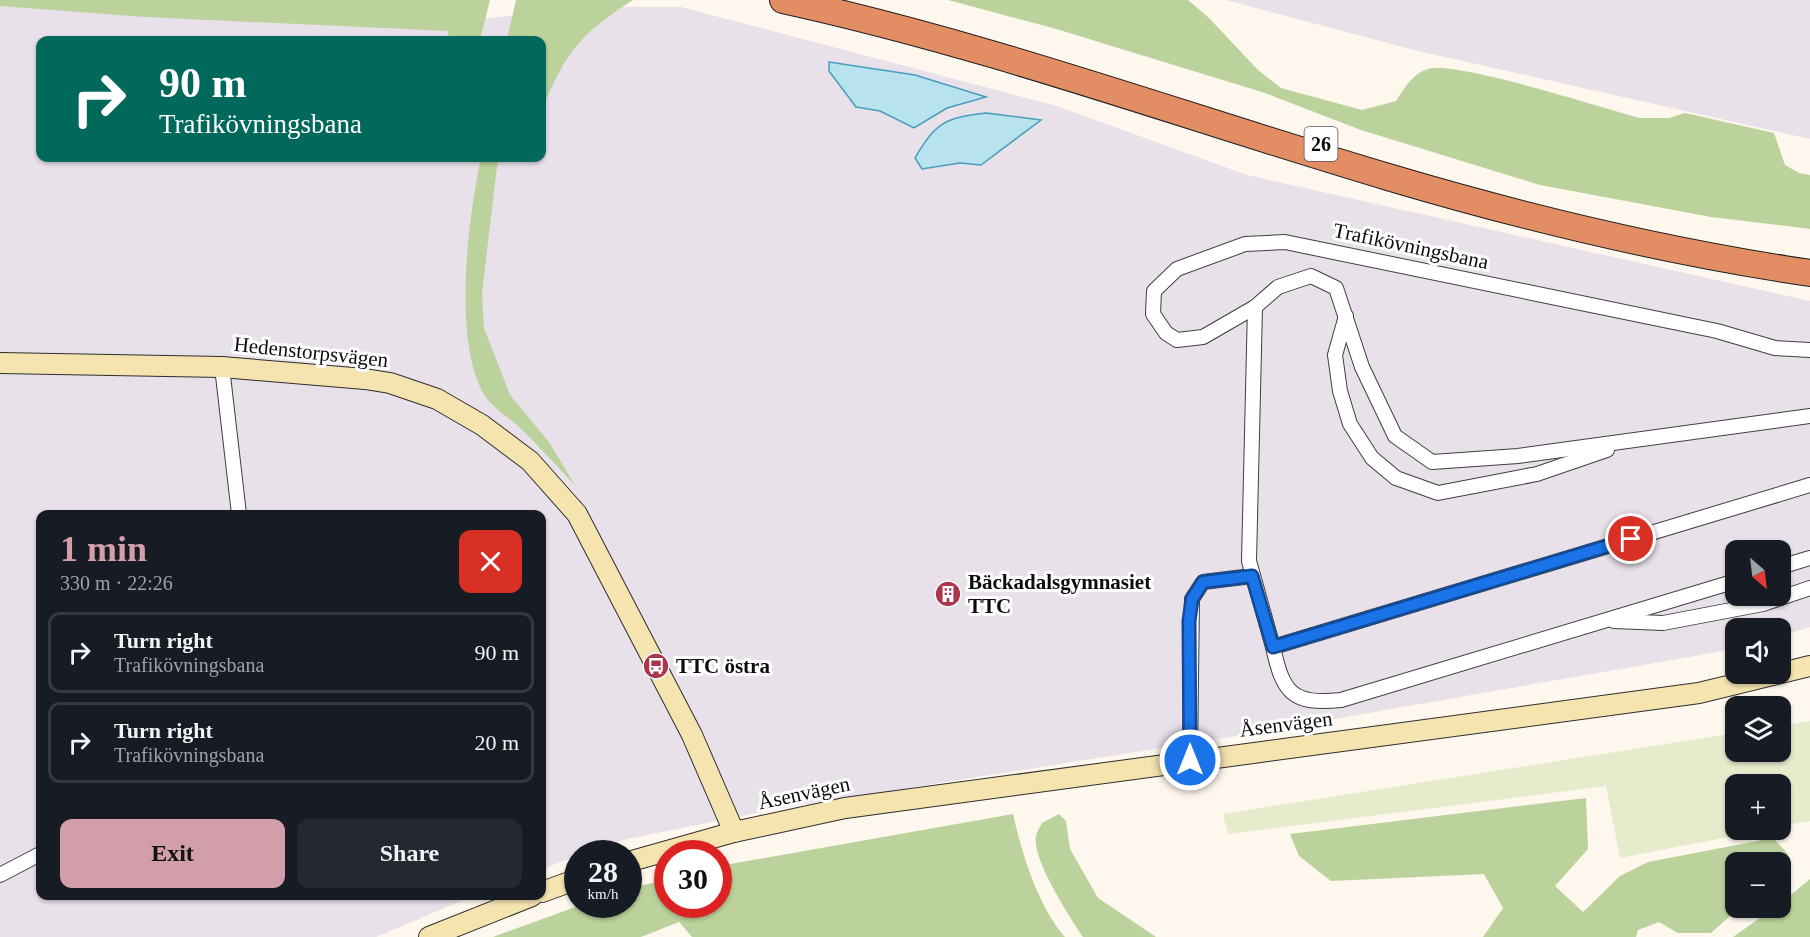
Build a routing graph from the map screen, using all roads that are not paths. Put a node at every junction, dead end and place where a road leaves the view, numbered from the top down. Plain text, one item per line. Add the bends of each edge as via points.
1 (783, 0) edge
2 (838, 0) edge
3 (1810, 262) edge
4 (1810, 273) edge
5 (1255, 307) junction
6 (1346, 316) junction
7 (1810, 350) edge
8 (0, 363) edge
9 (222, 367) junction
10 (1810, 416) edge
11 (1636, 440) junction
12 (1810, 485) edge
13 (239, 510) edge
14 (1810, 558) edge
15 (1791, 564) edge
16 (1252, 576) junction
17 (1725, 584) edge
18 (1810, 588) edge
19 (1603, 621) junction
20 (1273, 647) junction
21 (1810, 666) edge
22 (1190, 760) junction
23 (734, 832) junction
24 (36, 856) edge
25 (642, 858) edge
26 (0, 875) edge
27 (564, 884) edge
28 (546, 891) edge
29 (522, 900) edge
30 (429, 937) edge

1 - 4 highway, 26 via 1017,59 1482,204 1625,238
2 - 3 highway, 26 via 1031,50 1484,194 1628,228
5 - 6 street, Trafikövningsbana via 1278,287 1311,276 1336,288
5 - 7 street, Trafikövningsbana via 1203,337 1177,340 1153,314 1154,291 1177,269 1245,244 1285,242 1717,331 1775,348
5 - 16 street via 1249,561
6 - 11 street, Trafikövningsbana via 1362,367 1395,436 1432,462 1518,456
6 - 11 street, Trafikövningsbana via 1335,355 1350,424 1372,458 1396,478 1438,493 1537,474
8 - 9 street, Hedenstorpsvägen
9 - 13 street
9 - 23 street, Hedenstorpsvägen via 342,376 405,388 437,399 482,425 530,461 577,514 692,735
10 - 11 street, Trafikövningsbana
12 - 20 street
14 - 15 street
16 - 20 street
16 - 22 street via 1203,582 1192,599
17 - 19 street
18 - 19 street via 1763,604 1663,623
19 - 20 street via 1341,700 1314,703 1293,694 1279,674
21 - 22 street, Åsenvägen via 1699,693
22 - 23 street, Åsenvägen via 845,808
23 - 25 street, Åsenvägen
24 - 26 street
27 - 28 street
29 - 30 street

